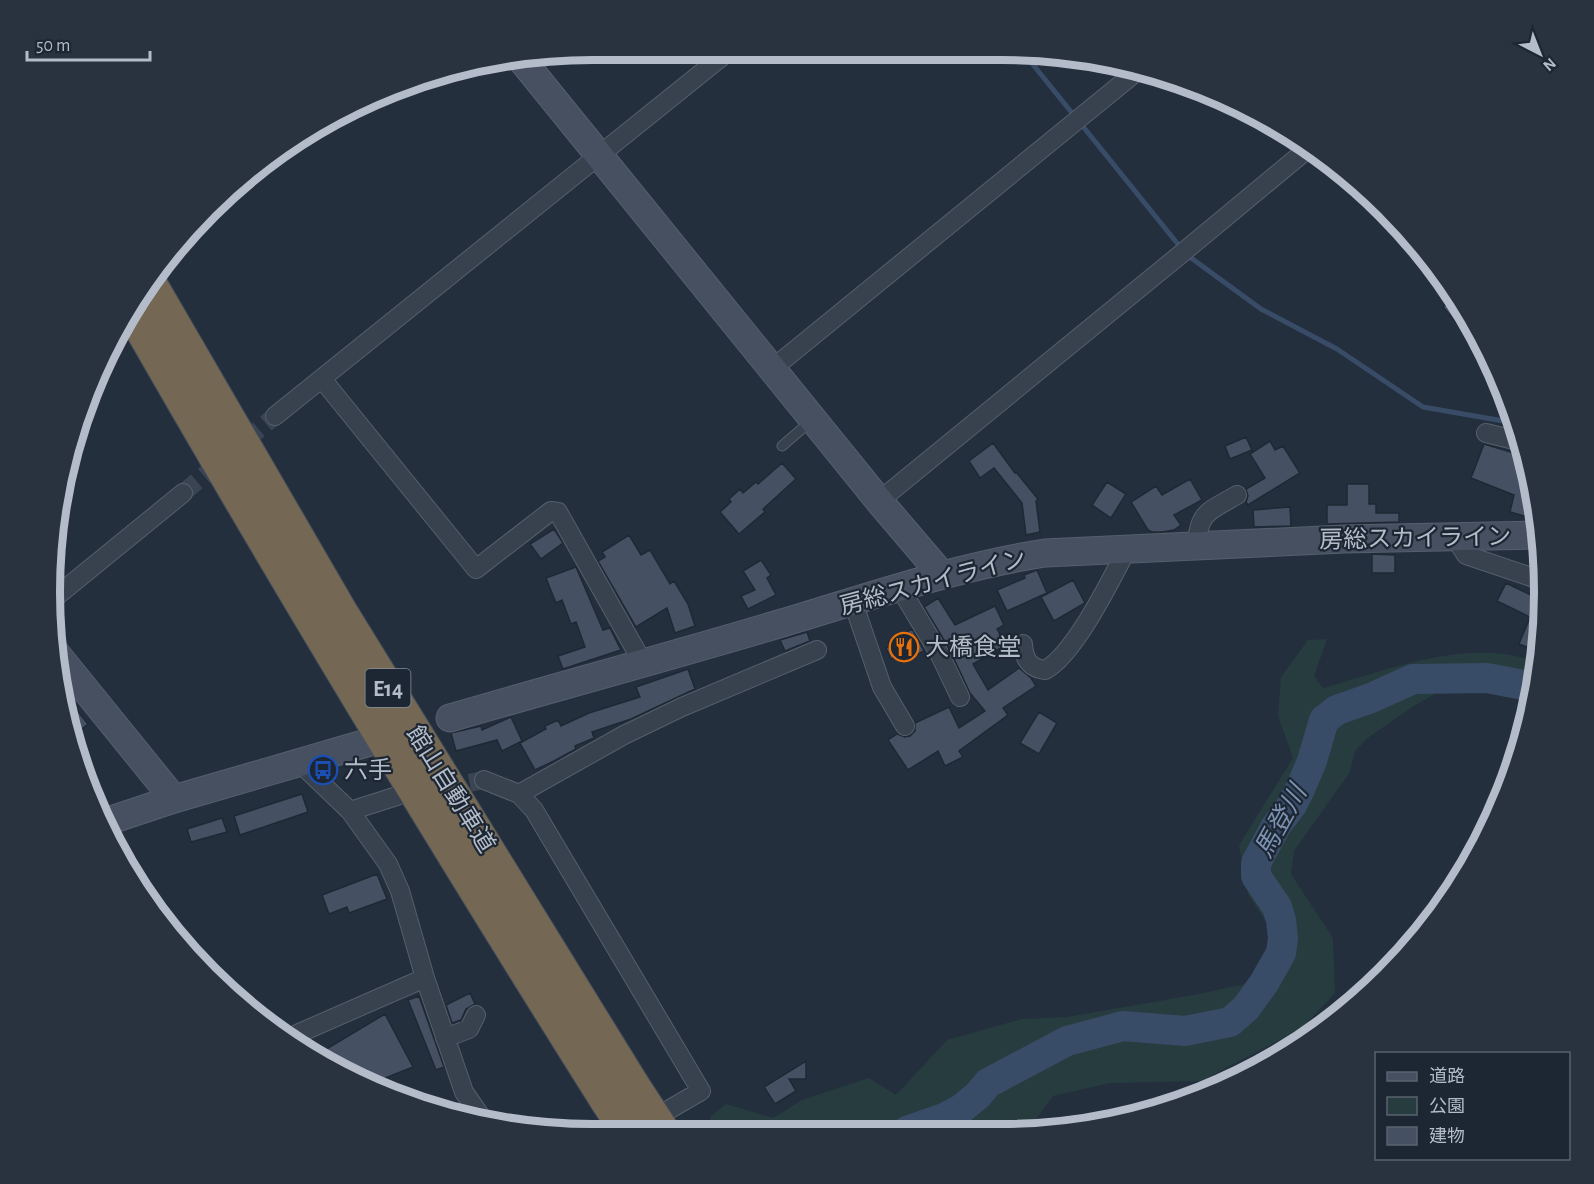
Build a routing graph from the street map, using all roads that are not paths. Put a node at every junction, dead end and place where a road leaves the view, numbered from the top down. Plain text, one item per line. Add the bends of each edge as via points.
1 (718, 60) edge
2 (526, 65) edge
3 (1131, 76) edge
4 (1303, 153) edge
5 (600, 156) junction
6 (154, 290) edge
7 (136, 319) edge
8 (772, 369) junction
9 (322, 379) junction
10 (275, 416) tunnel mouth
11 (813, 420) junction
12 (1486, 433) dead end
13 (1512, 439) edge
14 (782, 446) dead end
15 (183, 493) tunnel mouth
16 (1238, 495) dead end
17 (879, 501) junction
18 (1530, 535) edge
19 (1461, 536) junction
20 (1197, 546) junction
21 (1127, 549) junction
22 (942, 575) junction
23 (1534, 576) edge
24 (900, 588) junction
25 (60, 593) edge
26 (853, 602) junction
27 (1023, 644) dead end
28 (817, 650) dead end
29 (643, 663) junction
30 (65, 664) edge
31 (960, 697) dead end
32 (450, 718) dead end
33 (905, 726) dead end
34 (370, 742) dead end
35 (299, 762) junction
36 (484, 780) tunnel mouth
37 (519, 794) junction
38 (397, 796) dead end
39 (174, 799) junction
40 (350, 811) junction
41 (112, 820) edge
42 (425, 978) junction
43 (476, 1015) dead end
44 (297, 1034) dead end
45 (445, 1038) junction
46 (620, 1092) junction
47 (477, 1112) edge
48 (667, 1121) edge
49 (626, 1124) edge

1 - 5 street
2 - 5 main road
3 - 8 street
4 - 17 street
5 - 8 main road
5 - 9 street
6 - 46 highway, 館山自動車道 / E14
7 - 46 highway, 館山自動車道 / E14 via 328,648 509,945
8 - 11 main road
9 - 10 street
9 - 29 street via 476,568 551,511 558,512
11 - 14 lane
11 - 17 main road
12 - 13 street
15 - 25 street
16 - 20 street via 1201,521
17 - 22 main road
18 - 19 main road, 房総スカイライン
19 - 20 main road, 房総スカイライン
19 - 23 street via 1466,555
20 - 21 main road, 房総スカイライン
21 - 22 main road, 房総スカイライン via 1045,553
21 - 27 street via 1080,633 1052,667 1032,667 1024,655
22 - 24 main road, 房総スカイライン
24 - 26 main road, 房総スカイライン
24 - 31 street
26 - 29 main road, 房総スカイライン
26 - 33 street via 882,687
28 - 37 street via 634,730
29 - 32 main road, 房総スカイライン
30 - 39 main road
34 - 35 main road
35 - 39 main road
35 - 40 street
36 - 37 street
37 - 48 street via 534,810 701,1091
38 - 40 street
39 - 41 main road
40 - 42 street via 388,864
42 - 44 street
42 - 45 street
43 - 45 street via 469,1029
45 - 47 street via 464,1092
46 - 48 highway, 館山自動車道 / E14, bridge
46 - 49 highway, 館山自動車道 / E14, bridge

